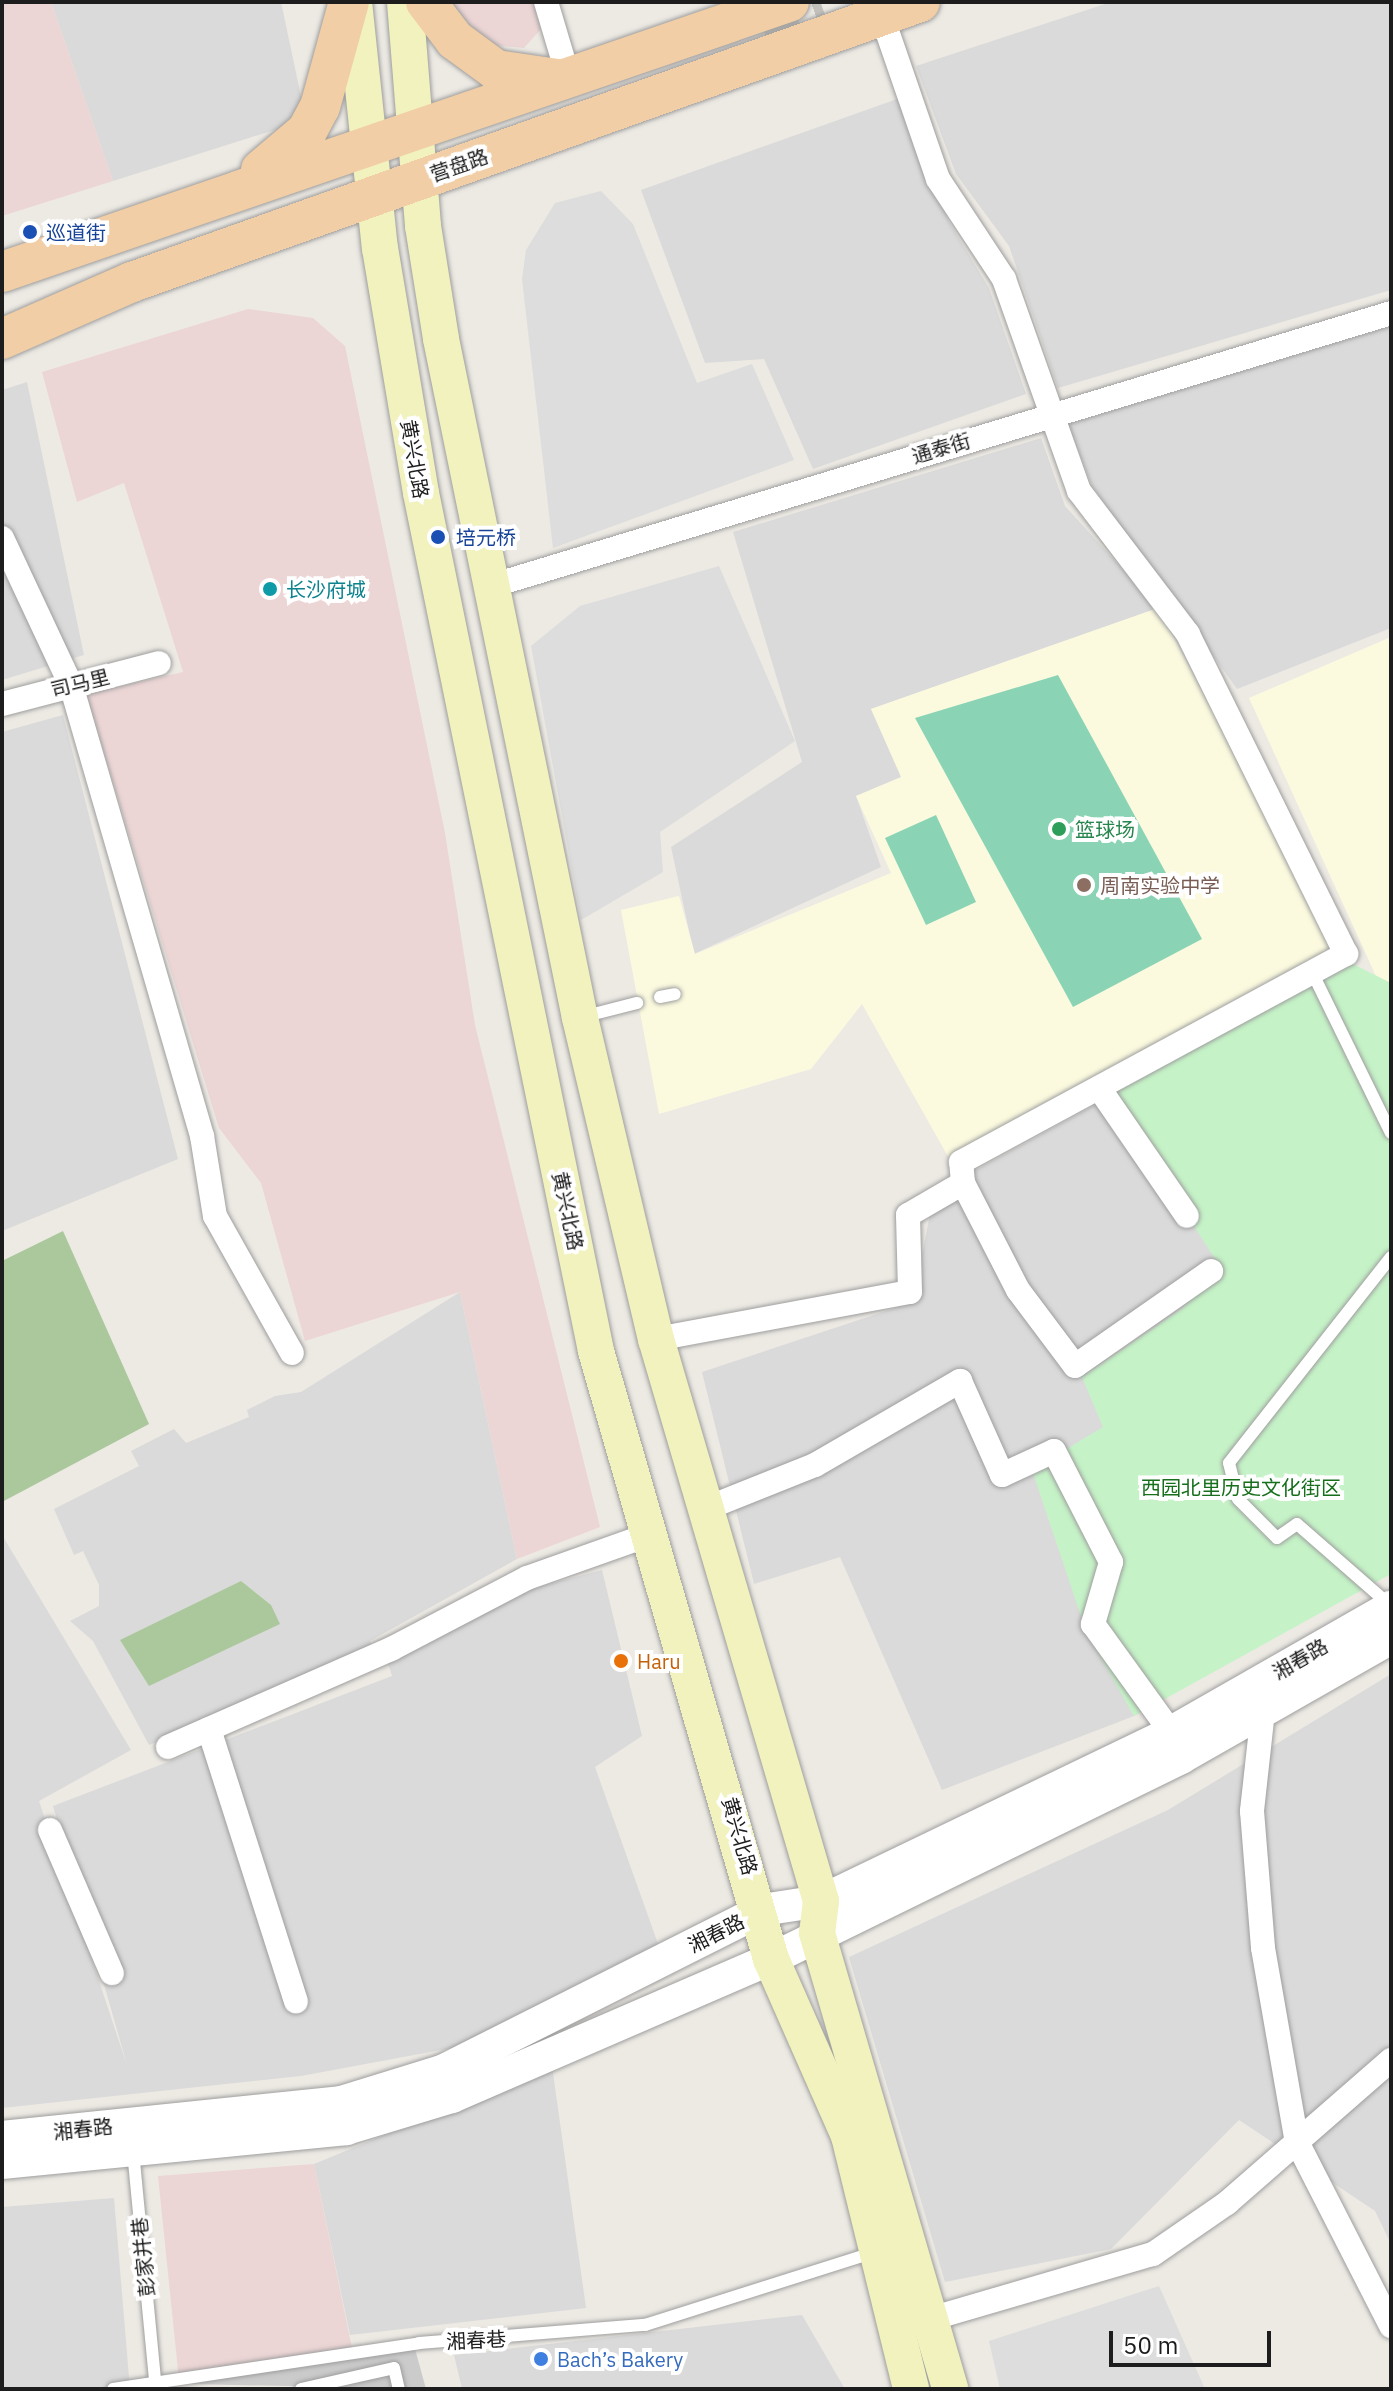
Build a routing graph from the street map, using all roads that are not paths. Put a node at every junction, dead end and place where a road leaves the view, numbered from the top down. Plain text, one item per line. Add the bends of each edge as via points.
1 (352, 2) edge
2 (405, 2) edge
3 (426, 2) edge
4 (546, 2) edge
5 (789, 2) tunnel mouth
6 (920, 2) edge
7 (882, 16) junction
8 (569, 79) junction
9 (418, 131) junction
10 (373, 144) junction
11 (420, 179) junction
12 (377, 194) junction
13 (212, 198) junction
14 (2, 272) edge
15 (1391, 313) edge
16 (2, 339) edge
17 (1051, 414) junction
18 (2, 538) edge
19 (491, 586) junction
20 (159, 663) dead end
21 (71, 685) junction
22 (2, 704) edge
23 (1312, 972) junction
24 (675, 994) dead end
25 (660, 997) dead end
26 (637, 1003) dead end
27 (580, 1018) junction
28 (1099, 1088) junction
29 (1391, 1133) edge
30 (963, 1183) junction
31 (1187, 1216) dead end
32 (1391, 1257) edge
33 (1211, 1271) dead end
34 (656, 1339) junction
35 (292, 1353) dead end
36 (705, 1509) junction
37 (651, 1534) junction
38 (1391, 1606) edge
39 (1391, 1638) edge
40 (1263, 1711) junction
41 (209, 1729) junction
42 (1171, 1732) junction
43 (168, 1747) dead end
44 (50, 1830) dead end
45 (762, 1910) junction
46 (819, 1917) junction
47 (771, 1959) junction
48 (112, 1973) dead end
49 (296, 2001) dead end
50 (1391, 2060) edge
51 (2, 2137) edge
52 (132, 2137) junction
53 (1297, 2142) junction
54 (2, 2163) edge
55 (877, 2251) junction
56 (930, 2319) junction
57 (1391, 2326) edge
58 (317, 2359) junction
59 (328, 2385) edge
60 (156, 2387) edge
61 (113, 2389) edge
62 (301, 2389) edge
63 (399, 2389) edge
64 (911, 2389) edge
65 (950, 2389) edge

1 - 10 main road, 黄兴北路
1 - 13 main road via 330,83 307,131 276,160
2 - 9 main road
3 - 8 main road via 455,40 496,70
4 - 8 street
5 - 8 main road
6 - 7 main road, 营盘路
7 - 11 main road, 营盘路
7 - 17 street via 938,179 1004,279
8 - 9 main road
9 - 10 main road
9 - 11 main road
10 - 12 main road, 黄兴北路
10 - 13 main road
11 - 12 main road, 营盘路
11 - 19 main road via 441,339
12 - 16 main road, 营盘路 via 132,282
12 - 37 main road, 黄兴北路 via 421,493 596,1351
13 - 14 main road
15 - 17 street, 通泰街
17 - 19 street, 通泰街
17 - 23 street via 1079,491 1188,634 1346,954
18 - 21 street
19 - 27 main road
20 - 21 street, 司马里
21 - 22 street, 司马里
21 - 35 street via 202,1136 215,1216
23 - 28 street
23 - 29 lane
24 - 25 lane
26 - 27 lane
27 - 34 main road
28 - 30 street via 961,1162
28 - 31 street
30 - 33 street via 1018,1290 1075,1366
30 - 34 street via 908,1215 910,1292
32 - 38 lane via 1229,1463 1238,1499 1277,1538 1297,1524
34 - 36 main road
36 - 42 street via 815,1465 960,1381 1002,1475 1054,1451 1111,1562 1093,1624
36 - 46 main road
37 - 41 street via 527,1578 391,1649
37 - 45 main road, 黄兴北路
38 - 42 street, 湘春路
39 - 40 street, 湘春路
40 - 46 street, 湘春路
40 - 53 street via 1253,1826 1263,1948
41 - 43 street
41 - 49 street
42 - 46 street, 湘春路
44 - 48 street
45 - 46 street, 湘春路
45 - 47 main road, 黄兴北路
45 - 52 street, 湘春路 via 442,2071 341,2102
46 - 47 street, 湘春路
46 - 56 main road
47 - 52 street, 湘春路 via 452,2097 346,2129
47 - 55 main road, 黄兴北路 via 849,2136
50 - 53 street
51 - 52 street, 湘春路
52 - 54 street, 湘春路
52 - 60 lane, 彭家并巷
53 - 56 street via 1153,2254
53 - 57 street
55 - 58 lane, 湘春巷 via 645,2325
55 - 64 main road, 黄兴北路
56 - 65 main road
58 - 59 lane
58 - 60 lane, 湘春巷
59 - 62 lane
59 - 63 lane via 394,2368
60 - 61 lane, 湘春巷

